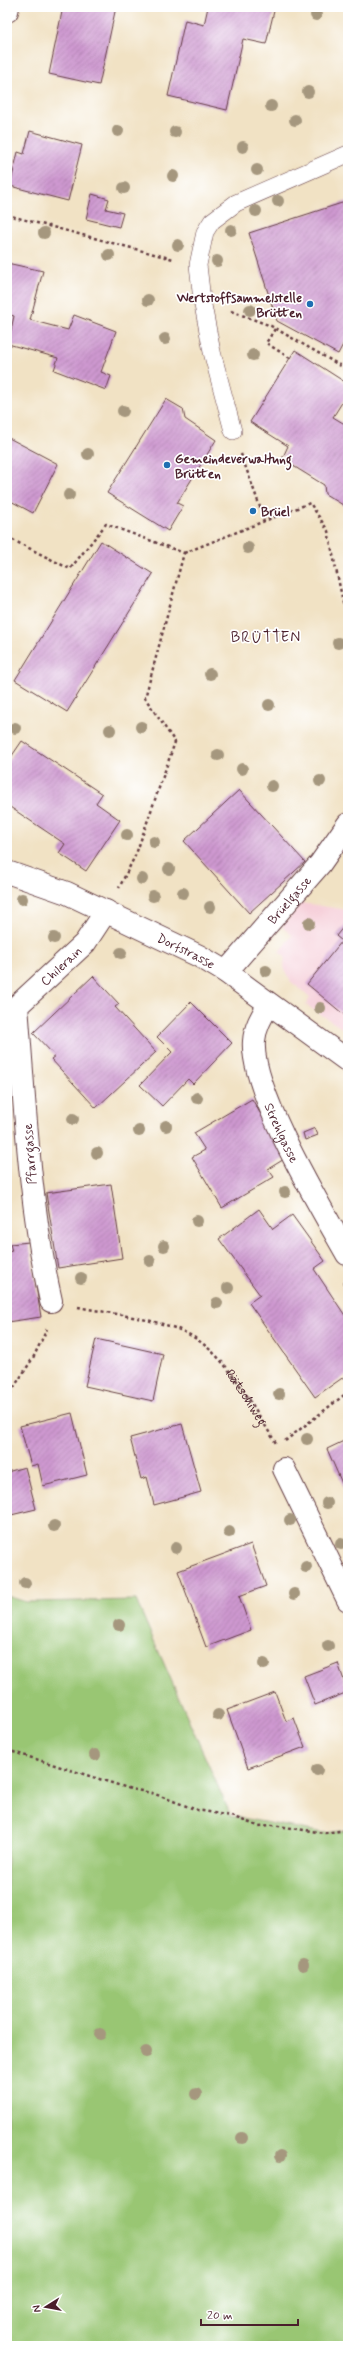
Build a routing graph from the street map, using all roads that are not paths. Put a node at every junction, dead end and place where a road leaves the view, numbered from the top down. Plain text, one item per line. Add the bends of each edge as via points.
1 (8, 7) edge
2 (7, 11) edge
3 (348, 154) edge
4 (233, 431) road end
5 (348, 824) edge
6 (7, 872) edge
7 (110, 903) junction
8 (226, 972) junction
9 (269, 1004) junction
10 (12, 1008) edge
11 (348, 1061) edge
12 (346, 1254) dead end
13 (51, 1301) road end
14 (284, 1469) road end
15 (348, 1600) edge

1 - 2 street
3 - 4 lane via 248,197 223,211 205,232 198,265 202,300 212,352
5 - 8 street, Brüelgasse via 320,864
6 - 7 street, Dorfstrasse
7 - 8 street, Dorfstrasse
7 - 10 street, Chilerain via 85,943
8 - 9 street, Dorfstrasse
9 - 11 street, Dorfstrasse
9 - 12 street, Strehlgasse via 259,1022 254,1040 258,1075 300,1169
10 - 13 street, Pfarrgasse via 34,1213
14 - 15 street

